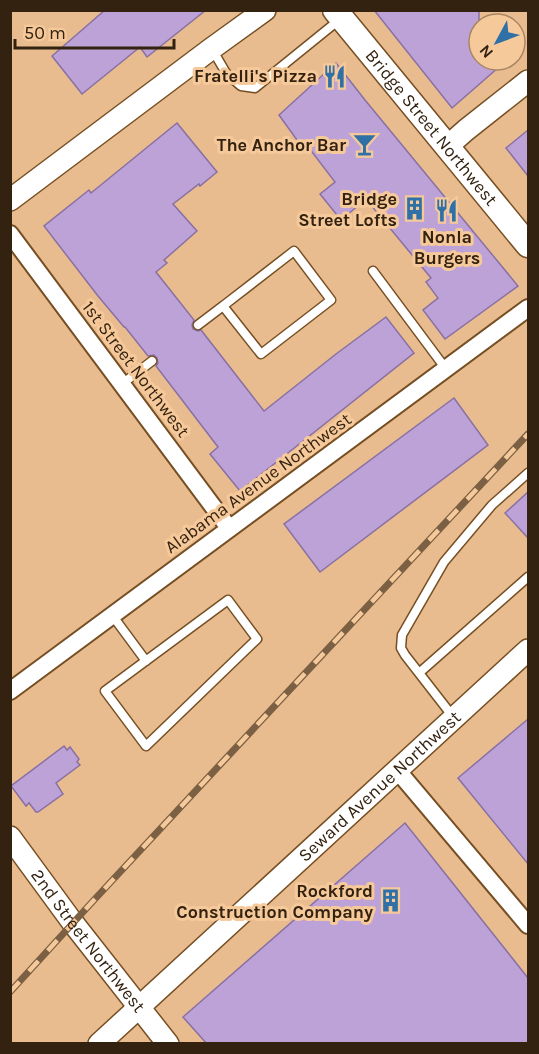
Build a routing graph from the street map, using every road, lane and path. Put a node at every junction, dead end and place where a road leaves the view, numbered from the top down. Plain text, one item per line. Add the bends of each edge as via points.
1 (265, 10) edge
2 (338, 15) edge
3 (211, 49) junction
4 (528, 81) edge
5 (448, 146) junction
6 (10, 200) edge
7 (10, 234) edge
8 (528, 245) edge
9 (373, 271) dead end
10 (223, 306) junction
11 (528, 308) edge
12 (198, 326) dead end
13 (152, 360) dead end
14 (446, 369) junction
15 (122, 384) junction
16 (528, 473) edge
17 (229, 528) junction
18 (528, 577) edge
19 (112, 615) junction
20 (528, 650) edge
21 (146, 661) junction
22 (419, 674) junction
23 (10, 691) edge
24 (454, 718) junction
25 (397, 770) junction
26 (10, 837) edge
27 (528, 926) edge
28 (138, 1007) junction
29 (99, 1044) edge
30 (168, 1044) edge

1 - 3 street
2 - 3 lane via 255,88 241,86 226,73
2 - 5 main road, Bridge Street Northwest
3 - 6 street
4 - 5 street
5 - 8 main road, Bridge Street Northwest
7 - 15 street, 1st Street Northwest
9 - 14 lane
10 - 10 lane via 294,251 331,300 261,354
10 - 12 lane
11 - 14 street, Alabama Avenue Northwest
13 - 15 lane
14 - 17 street, Alabama Avenue Northwest
15 - 17 street, 1st Street Northwest
16 - 22 lane via 492,505 444,562 402,635 401,648
17 - 19 street, Alabama Avenue Northwest
18 - 22 lane
19 - 21 lane
19 - 23 street, Alabama Avenue Northwest
20 - 24 street, Seward Avenue Northwest
21 - 21 lane via 228,600 257,639 146,746 105,691
22 - 24 lane
24 - 25 street, Seward Avenue Northwest
25 - 27 street
25 - 28 street, Seward Avenue Northwest
26 - 28 street, 2nd Street Northwest
28 - 29 street, Seward Avenue Northwest
28 - 30 street, 2nd Street Northwest

